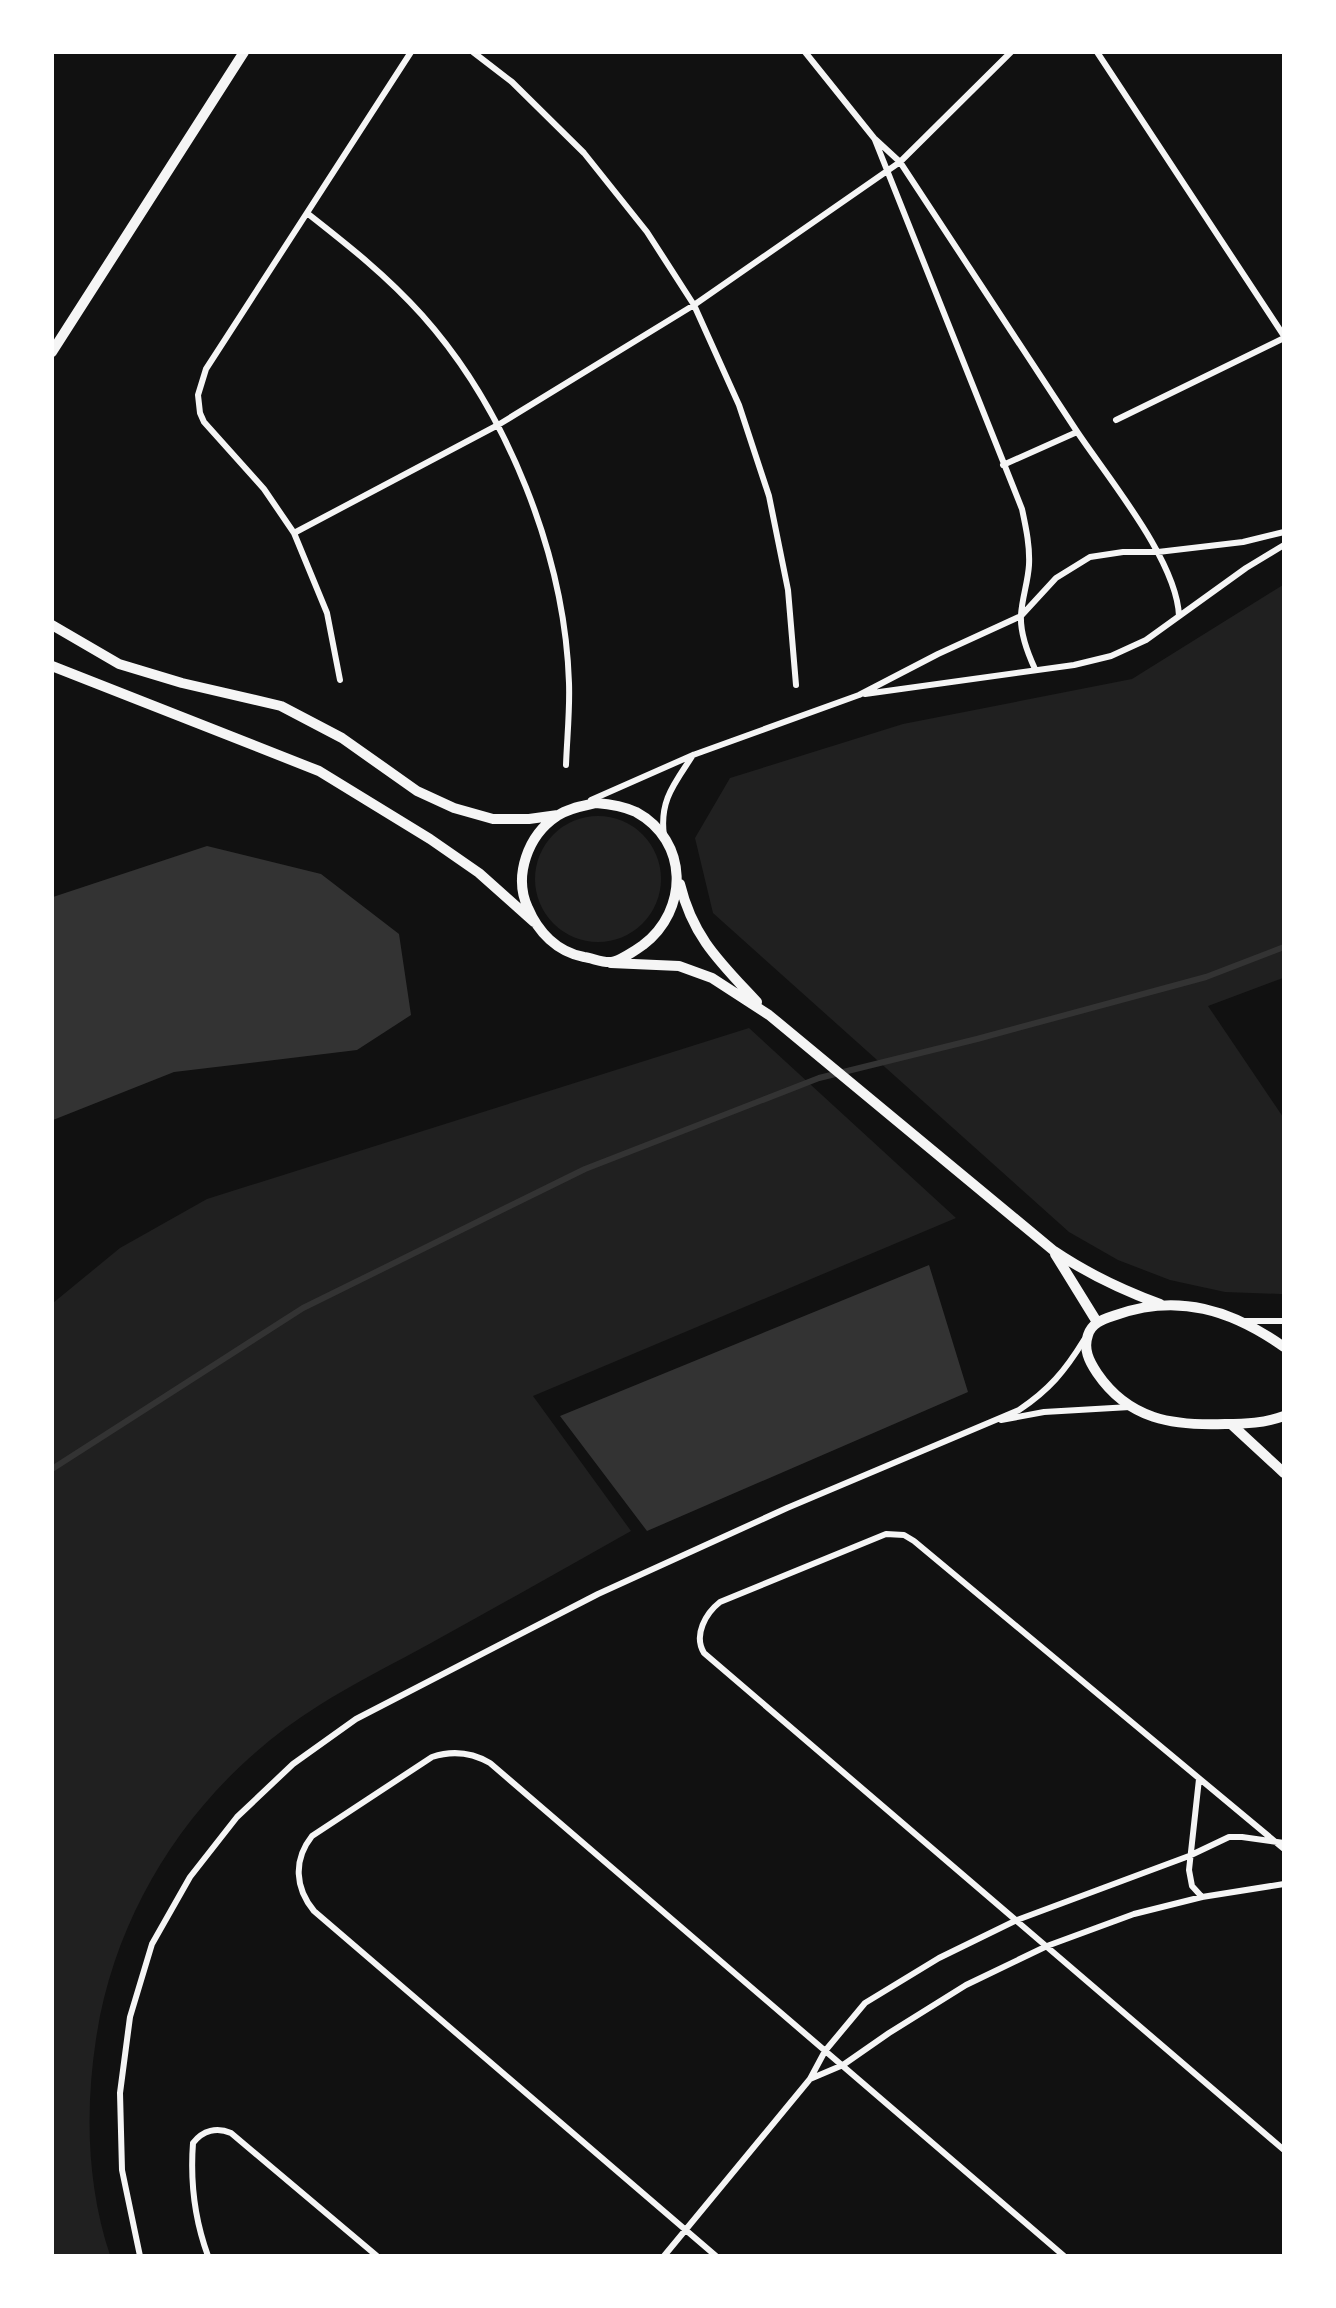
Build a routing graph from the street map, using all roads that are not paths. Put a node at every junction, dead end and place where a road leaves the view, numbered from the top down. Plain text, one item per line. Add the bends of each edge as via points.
1 (244, 52) edge
2 (411, 52) edge
3 (473, 52) edge
4 (805, 52) edge
5 (1011, 52) edge
6 (1097, 52) edge
7 (874, 138) junction
8 (900, 162) junction
9 (887, 172) junction
10 (307, 213) junction
11 (693, 304) junction
12 (1284, 337) edge
13 (52, 352) edge
14 (1116, 420) dead end
15 (498, 425) junction
16 (1077, 432) junction
17 (1003, 465) junction
18 (1284, 531) edge
19 (294, 533) junction
20 (1284, 546) edge
21 (1158, 552) junction
22 (1021, 616) junction
23 (1179, 616) junction
24 (52, 625) edge
25 (52, 666) edge
26 (1035, 669) junction
27 (340, 680) dead end
28 (796, 685) dead end
29 (859, 695) junction
30 (693, 756) junction
31 (566, 765) dead end
32 (576, 807) junction
33 (558, 815) junction
34 (665, 839) junction
35 (676, 867) junction
36 (534, 922) junction
37 (611, 963) junction
38 (769, 1016) junction
39 (1054, 1251) junction
40 (1160, 1304) junction
41 (1238, 1321) junction
42 (1284, 1321) edge
43 (1097, 1322) junction
44 (1088, 1334) junction
45 (1284, 1347) edge
46 (1130, 1407) junction
47 (1284, 1416) edge
48 (985, 1423) junction
49 (1231, 1424) junction
50 (1284, 1473) edge
51 (1199, 1779) junction
52 (1280, 1843) edge
53 (1284, 1849) edge
54 (1189, 1856) junction
55 (1284, 1884) edge
56 (1202, 1897) junction
57 (1017, 1920) junction
58 (1047, 1946) junction
59 (825, 2051) junction
60 (843, 2065) junction
61 (810, 2079) junction
62 (1284, 2150) edge
63 (686, 2229) junction
64 (140, 2256) edge
65 (208, 2256) edge
66 (377, 2256) edge
67 (664, 2256) edge
68 (716, 2256) edge
69 (1064, 2256) edge

1 - 13 street
2 - 10 street
3 - 11 street via 512,82 584,153 647,232
4 - 7 street
5 - 8 street
6 - 12 street
7 - 8 street
7 - 9 street
8 - 9 street
8 - 16 street
9 - 11 street
9 - 17 street
10 - 15 street via 368,261 423,316 470,378
10 - 19 street via 206,369 198,395 200,413 209,429 264,489
11 - 15 street
11 - 28 street via 739,405 769,496 788,590
12 - 14 street
15 - 19 street
15 - 31 street via 540,522 560,601 569,683
16 - 17 street
16 - 21 street
17 - 22 street via 1028,536 1029,572
18 - 21 street via 1243,542
19 - 27 street via 327,613
20 - 23 street
21 - 22 street via 1090,557 1056,578
21 - 23 street via 1172,584
22 - 26 street
22 - 29 street
23 - 26 street via 1146,640 1111,656
24 - 33 street via 119,664 281,706 342,738 417,791 454,808 493,819
25 - 36 street via 319,771 470,866
26 - 29 street
29 - 30 street
30 - 32 street
30 - 34 street via 667,797 663,809
32 - 33 street
32 - 34 street via 616,805 635,812
33 - 36 street via 539,831 527,852 522,876 524,900
34 - 35 street
35 - 37 street via 677,892 670,915 656,935
35 - 38 street via 699,934
36 - 37 street via 560,948
37 - 38 street via 679,966 712,978
38 - 39 street
39 - 40 street via 1123,1291
39 - 43 street
40 - 41 street via 1188,1305
40 - 43 street
41 - 42 street
41 - 45 street
43 - 44 street
44 - 46 street via 1086,1350 1093,1367
44 - 48 street via 1065,1371 1041,1395 1019,1410
46 - 48 street via 1044,1412
46 - 49 street via 1164,1421
47 - 49 street via 1266,1422
48 - 64 street via 598,1594 356,1719 293,1764 237,1817 190,1877 152,1944 130,2018 120,2094 122,2170
49 - 50 street
51 - 52 street
51 - 54 street
51 - 57 street via 914,1541 898,1534 886,1534 720,1602 710,1610 699,1638 704,1653
52 - 53 street
52 - 54 street via 1229,1838
54 - 56 street via 1192,1886
54 - 57 street
55 - 56 street
56 - 58 street via 1134,1914
57 - 58 street
57 - 59 street via 939,1958 865,2003
58 - 60 street via 966,1985
58 - 62 street
59 - 60 street
59 - 61 street
59 - 63 street via 490,1763 472,1755 452,1752 423,1761 312,1836 302,1851 298,1869 303,1896 314,1911
60 - 61 street
60 - 69 street
61 - 63 street
63 - 67 street
63 - 68 street
65 - 66 street via 198,2227 191,2171 193,2143 212,2130 231,2133

